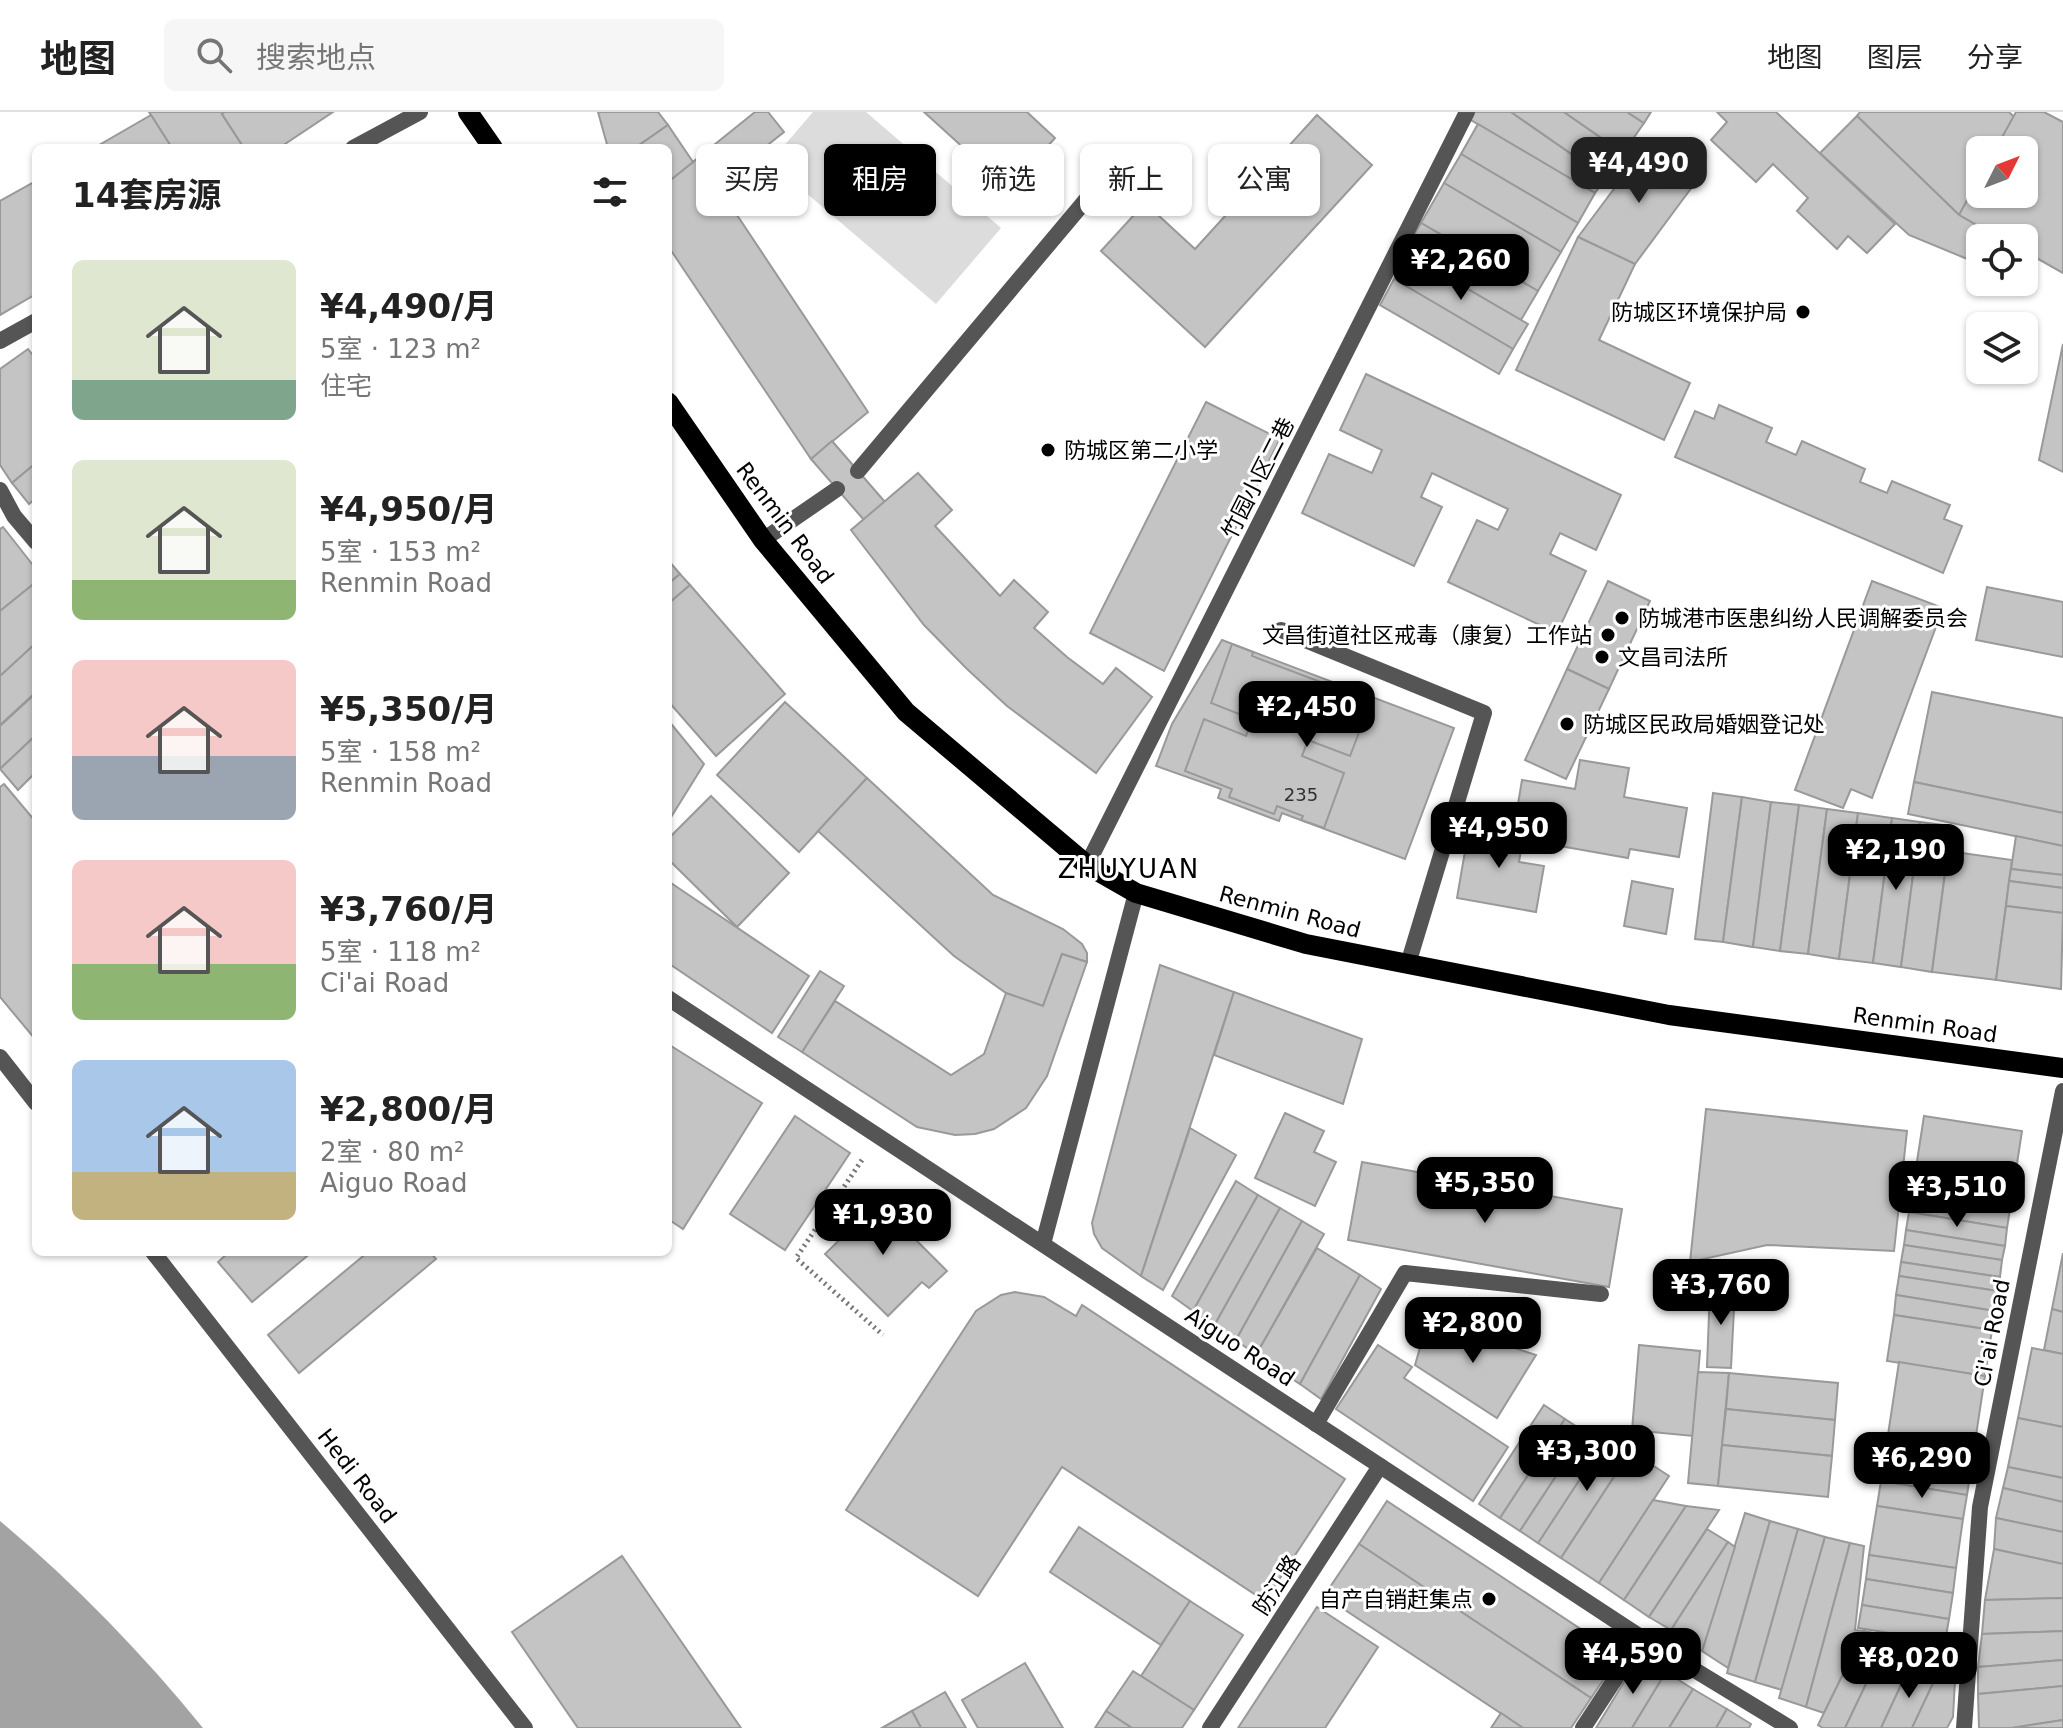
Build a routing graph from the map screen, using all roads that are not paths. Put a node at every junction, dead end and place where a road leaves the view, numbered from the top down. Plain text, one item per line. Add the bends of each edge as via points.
1 (420, 112) edge
2 (468, 112) edge
3 (1467, 112) edge
4 (360, 144) edge
5 (490, 144) edge
6 (1080, 207) edge
7 (32, 323) edge
8 (0, 341) edge
9 (672, 408) edge
10 (858, 471) dead end
11 (837, 489) dead end
12 (0, 490) edge
13 (32, 537) edge
14 (763, 540) junction
15 (1281, 630) dead end
16 (1087, 865) junction
17 (1136, 893) junction
18 (1408, 964) junction
19 (672, 1001) edge
20 (0, 1057) edge
21 (2063, 1068) edge
22 (2063, 1091) edge
23 (32, 1098) edge
24 (1043, 1244) junction
25 (156, 1256) edge
26 (1601, 1294) dead end
27 (1316, 1424) junction
28 (1380, 1466) junction
29 (1642, 1638) junction
30 (525, 1728) edge
31 (1210, 1728) edge
32 (1583, 1728) edge
33 (1790, 1728) edge
34 (1964, 1728) edge

1 - 4 street
2 - 5 main road
3 - 16 street, 竹园小区二巷
6 - 10 street
7 - 8 street
9 - 14 main road, Renmin Road
11 - 14 street
12 - 13 street
14 - 16 main road, Renmin Road via 906,712
15 - 18 street via 1484,713
16 - 17 main road, Renmin Road
17 - 18 main road, Renmin Road via 1306,944
17 - 24 street
18 - 21 main road, Renmin Road via 1669,1015
19 - 24 street, Aiguo Road
20 - 23 street
22 - 34 street, Ci'ai Road via 1980,1507
24 - 27 street, Aiguo Road
25 - 30 street, Hedi Road
26 - 27 street via 1405,1273
27 - 28 street, Aiguo Road
28 - 29 street, Aiguo Road
28 - 31 street, 防江路
29 - 32 street
29 - 33 street, Aiguo Road

